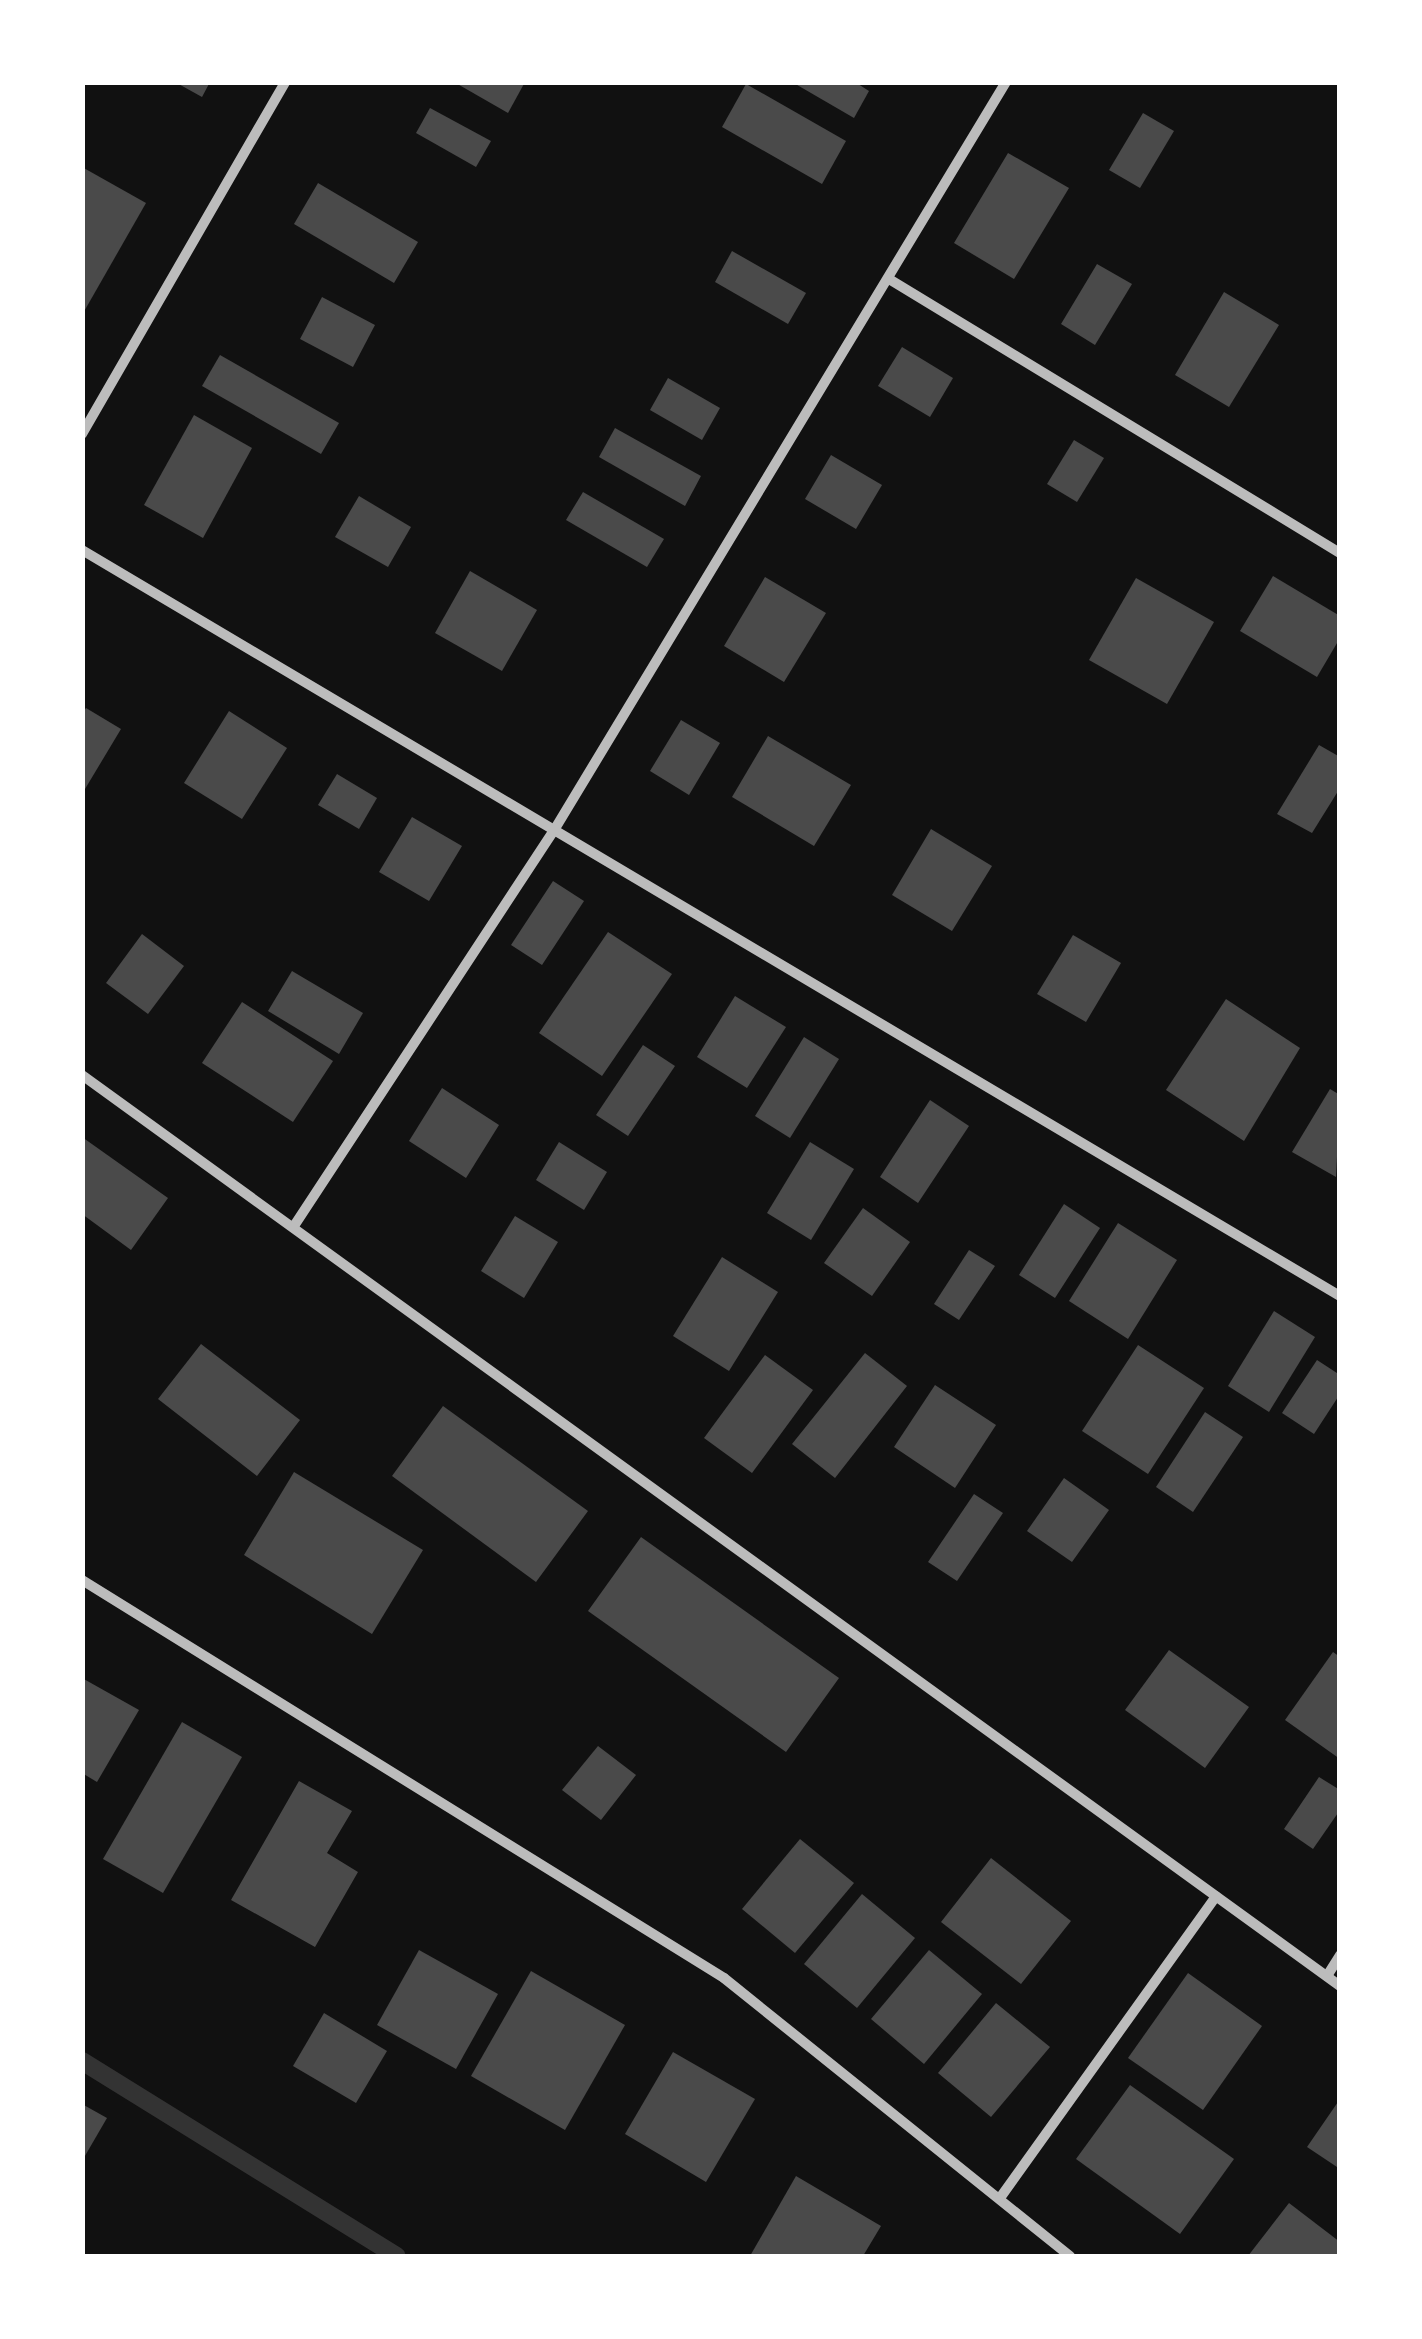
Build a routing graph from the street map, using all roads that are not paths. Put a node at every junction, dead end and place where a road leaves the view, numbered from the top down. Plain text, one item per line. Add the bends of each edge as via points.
1 (284, 82) edge
2 (1006, 82) edge
3 (889, 279) junction
4 (82, 434) edge
5 (82, 550) edge
6 (1340, 553) edge
7 (553, 832) junction
8 (82, 1075) edge
9 (294, 1226) junction
10 (1340, 1296) edge
11 (82, 1580) edge
12 (1216, 1896) junction
13 (1340, 1955) edge
14 (1326, 1976) junction
15 (1340, 1986) edge
16 (1000, 2198) junction
17 (1070, 2256) edge

1 - 4 street
2 - 3 street
3 - 6 street
3 - 7 street
5 - 7 street
7 - 9 street
7 - 10 street
8 - 9 street
9 - 12 street
11 - 16 street via 724,1978
12 - 14 street
12 - 16 street
13 - 14 street
14 - 15 street
16 - 17 street

